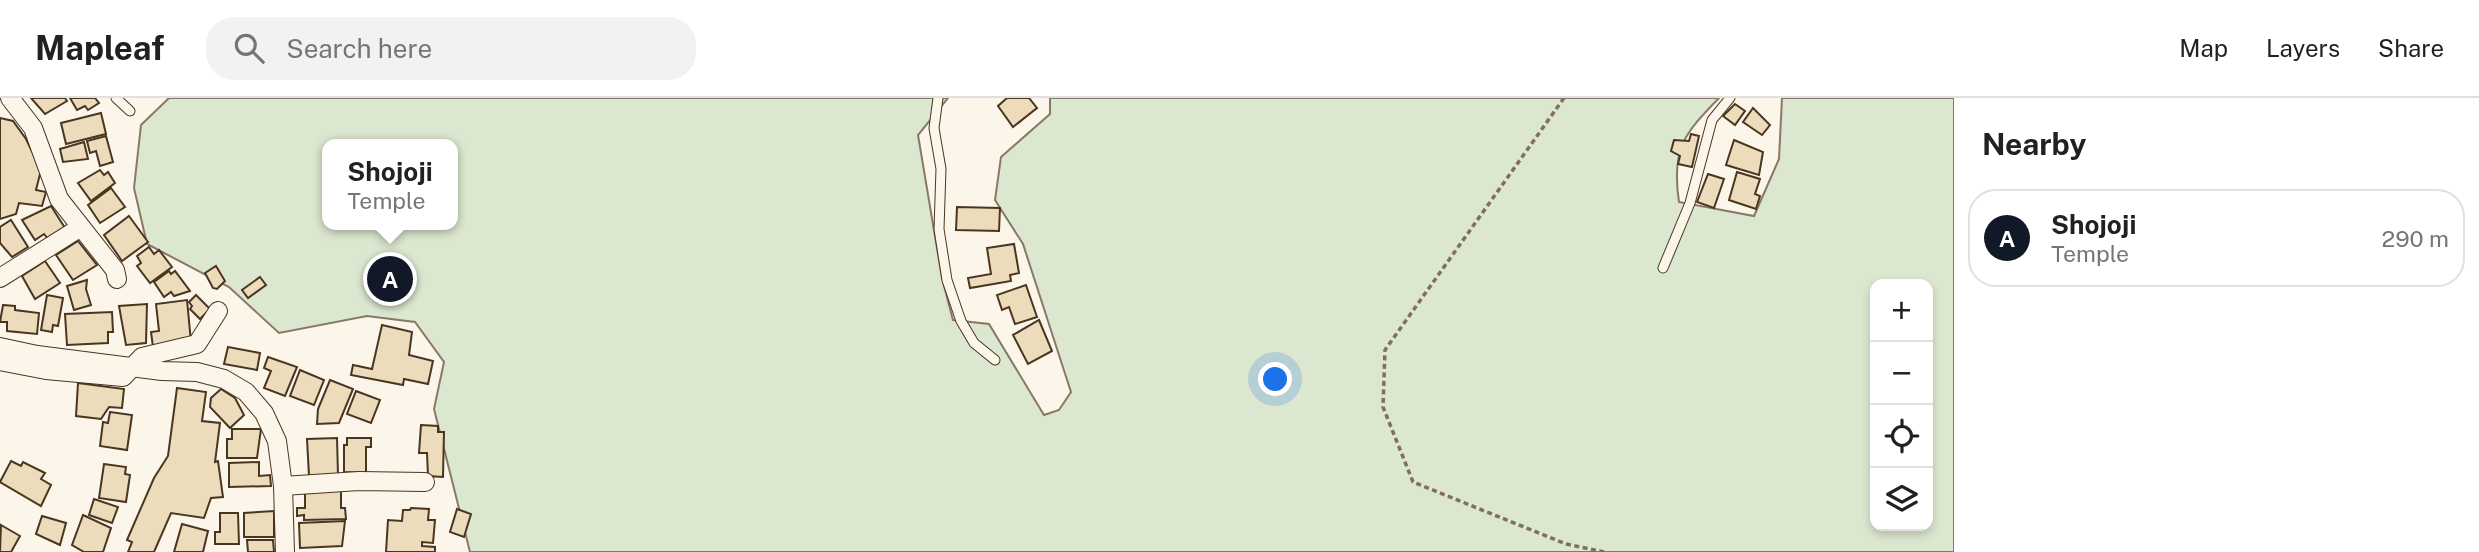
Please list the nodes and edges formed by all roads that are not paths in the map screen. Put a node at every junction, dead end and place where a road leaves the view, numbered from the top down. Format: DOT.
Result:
graph roads {
  1 [pos="10,98"];
  2 [pos="116,98"];
  3 [pos="938,98"];
  4 [pos="1730,98"];
  5 [pos="130,111"];
  6 [pos="80,227"];
  7 [pos="1663,268"];
  8 [pos="0,278"];
  9 [pos="117,279"];
  10 [pos="218,311"];
  11 [pos="0,346"];
  12 [pos="995,360"];
  13 [pos="0,361"];
  14 [pos="133,366"];
  15 [pos="425,482"];
  16 [pos="283,486"];
  17 [pos="285,552"];
  1 -- 6 [label="street"];
  2 -- 5 [label="lane"];
  3 -- 12 [label="lane"];
  4 -- 7 [label="lane"];
  6 -- 8 [label="street"];
  6 -- 9 [label="street"];
  10 -- 14 [label="street"];
  11 -- 14 [label="street"];
  13 -- 14 [label="street"];
  14 -- 16 [label="street"];
  15 -- 16 [label="street"];
  16 -- 17 [label="street"];
}
